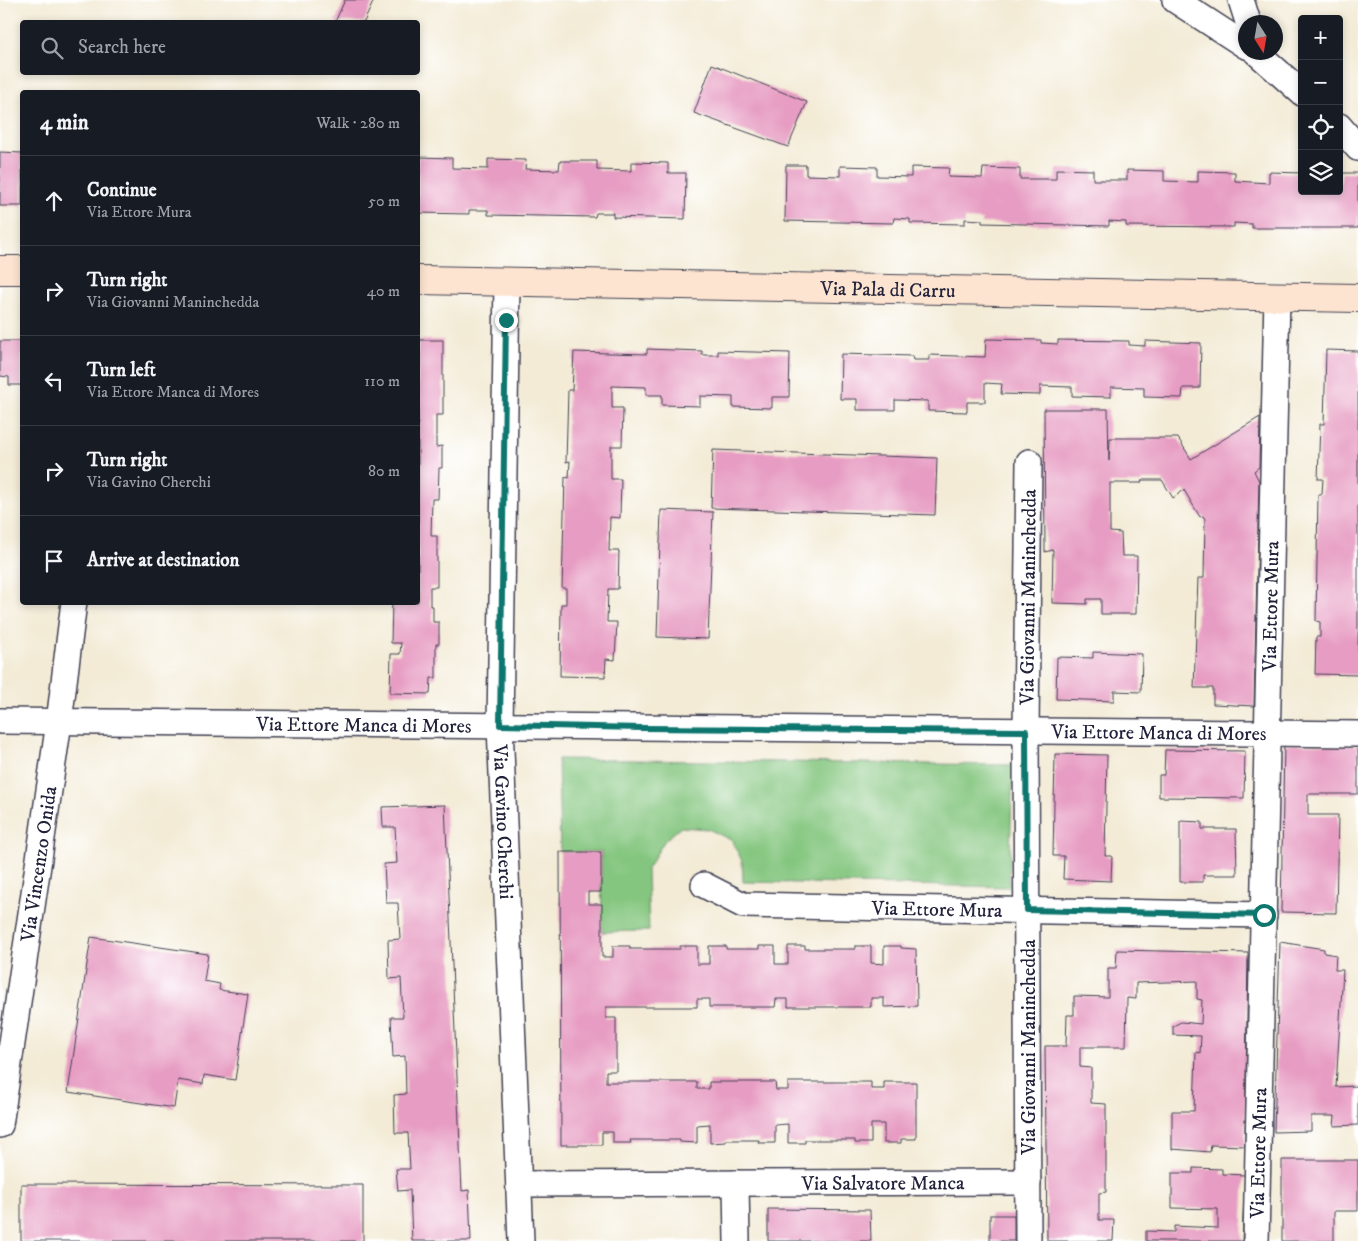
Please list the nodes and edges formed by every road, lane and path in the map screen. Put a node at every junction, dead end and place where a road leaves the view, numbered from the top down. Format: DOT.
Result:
graph roads {
  1 [pos="1175,0"];
  2 [pos="1241,0"];
  3 [pos="1246,15"];
  4 [pos="1238,41"];
  5 [pos="1264,60"];
  6 [pos="1298,90"];
  7 [pos="1343,131"];
  8 [pos="1358,148"];
  9 [pos="0,270"];
  10 [pos="20,270"];
  11 [pos="420,280"];
  12 [pos="507,282"];
  13 [pos="1277,296"];
  14 [pos="1358,298"];
  15 [pos="1029,462"];
  16 [pos="74,605"];
  17 [pos="0,721"];
  18 [pos="59,722"];
  19 [pos="500,725"];
  20 [pos="1026,731"];
  21 [pos="1268,733"];
  22 [pos="1358,734"];
  23 [pos="704,885"];
  24 [pos="1027,910"];
  25 [pos="1264,915"];
  26 [pos="0,1125"];
  27 [pos="1028,1182"];
  28 [pos="736,1183"];
  29 [pos="520,1184"];
  30 [pos="521,1241"];
  31 [pos="737,1241"];
  32 [pos="1028,1241"];
  33 [pos="1256,1241"];
  1 -- 4 [label="street"];
  2 -- 3 [label="street"];
  5 -- 6 [label="street"];
  7 -- 8 [label="street"];
  9 -- 10 [label="street"];
  11 -- 12 [label="street, Via Pala di Carru"];
  12 -- 13 [label="street, Via Pala di Carru"];
  12 -- 19 [label="street, Via Gavino Cherchi"];
  13 -- 14 [label="street, Via Pala di Carru"];
  13 -- 21 [label="street, Via Ettore Mura"];
  15 -- 20 [label="street, Via Giovanni Maninchedda"];
  16 -- 18 [label="street, Via Vincenzo Onida"];
  17 -- 18 [label="street, Via Ettore Manca di Mores"];
  18 -- 19 [label="street, Via Ettore Manca di Mores"];
  18 -- 26 [label="street, Via Vincenzo Onida"];
  19 -- 20 [label="street, Via Ettore Manca di Mores"];
  19 -- 29 [label="street, Via Gavino Cherchi"];
  20 -- 21 [label="street, Via Ettore Manca di Mores"];
  20 -- 24 [label="street, Via Giovanni Maninchedda"];
  21 -- 22 [label="street, Via Ettore Manca di Mores"];
  21 -- 25 [label="street, Via Ettore Mura"];
  23 -- 24 [label="street, Via Ettore Mura"];
  24 -- 25 [label="street, Via Ettore Mura"];
  24 -- 27 [label="street, Via Giovanni Maninchedda"];
  25 -- 33 [label="street, Via Ettore Mura"];
  27 -- 28 [label="street, Via Salvatore Manca"];
  27 -- 32 [label="street, Via Giovanni Maninchedda"];
  28 -- 29 [label="street, Via Salvatore Manca"];
  28 -- 31 [label="street"];
  29 -- 30 [label="street, Via Gavino Cherchi"];
}
